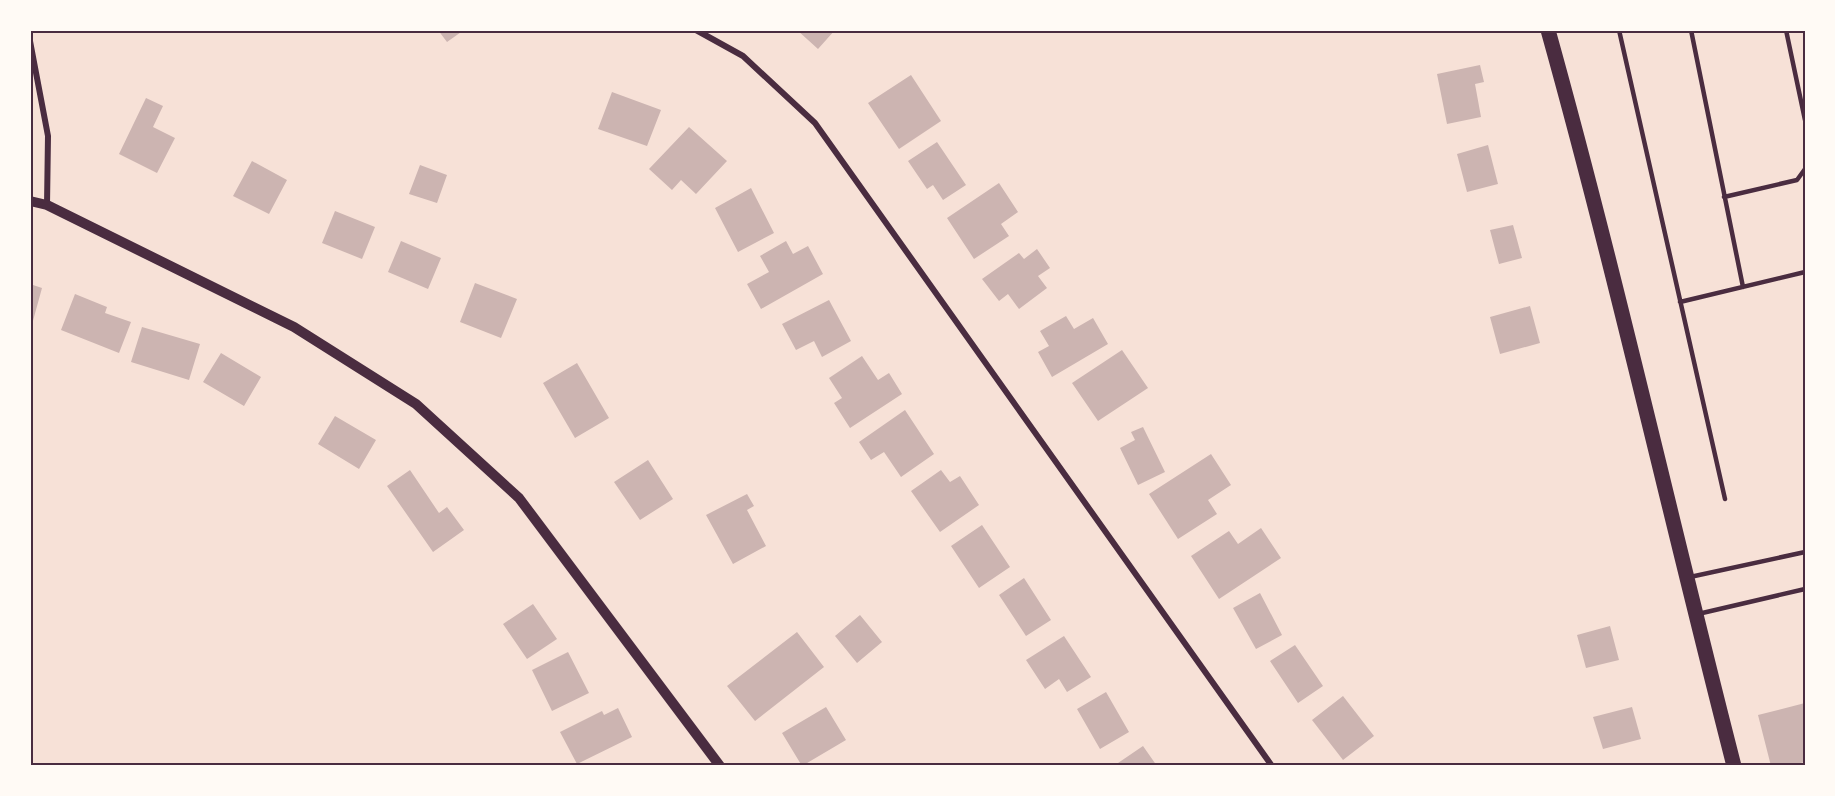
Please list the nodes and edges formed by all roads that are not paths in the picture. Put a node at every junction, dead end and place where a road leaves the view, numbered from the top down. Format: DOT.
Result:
graph roads {
  1 [pos="696,30"];
  2 [pos="1548,30"];
  3 [pos="1619,30"];
  4 [pos="1691,30"];
  5 [pos="1786,30"];
  6 [pos="30,41"];
  7 [pos="1805,120"];
  8 [pos="1805,170"];
  9 [pos="1724,197"];
  10 [pos="30,201"];
  11 [pos="47,205"];
  12 [pos="1805,272"];
  13 [pos="1743,287"];
  14 [pos="1680,302"];
  15 [pos="1725,499"];
  16 [pos="1805,552"];
  17 [pos="1686,578"];
  18 [pos="1805,588"];
  19 [pos="1695,615"];
  20 [pos="720,766"];
  21 [pos="1272,766"];
  22 [pos="1734,766"];
  1 -- 21 [label="street"];
  2 -- 17 [label="main road"];
  3 -- 14 [label="lane"];
  4 -- 9 [label="lane"];
  5 -- 7 [label="lane"];
  6 -- 11 [label="street"];
  8 -- 9 [label="lane"];
  9 -- 13 [label="lane"];
  10 -- 11 [label="street"];
  11 -- 20 [label="street"];
  12 -- 13 [label="lane"];
  13 -- 14 [label="lane"];
  14 -- 15 [label="lane"];
  16 -- 17 [label="lane"];
  17 -- 19 [label="main road"];
  18 -- 19 [label="lane"];
  19 -- 22 [label="main road"];
}
